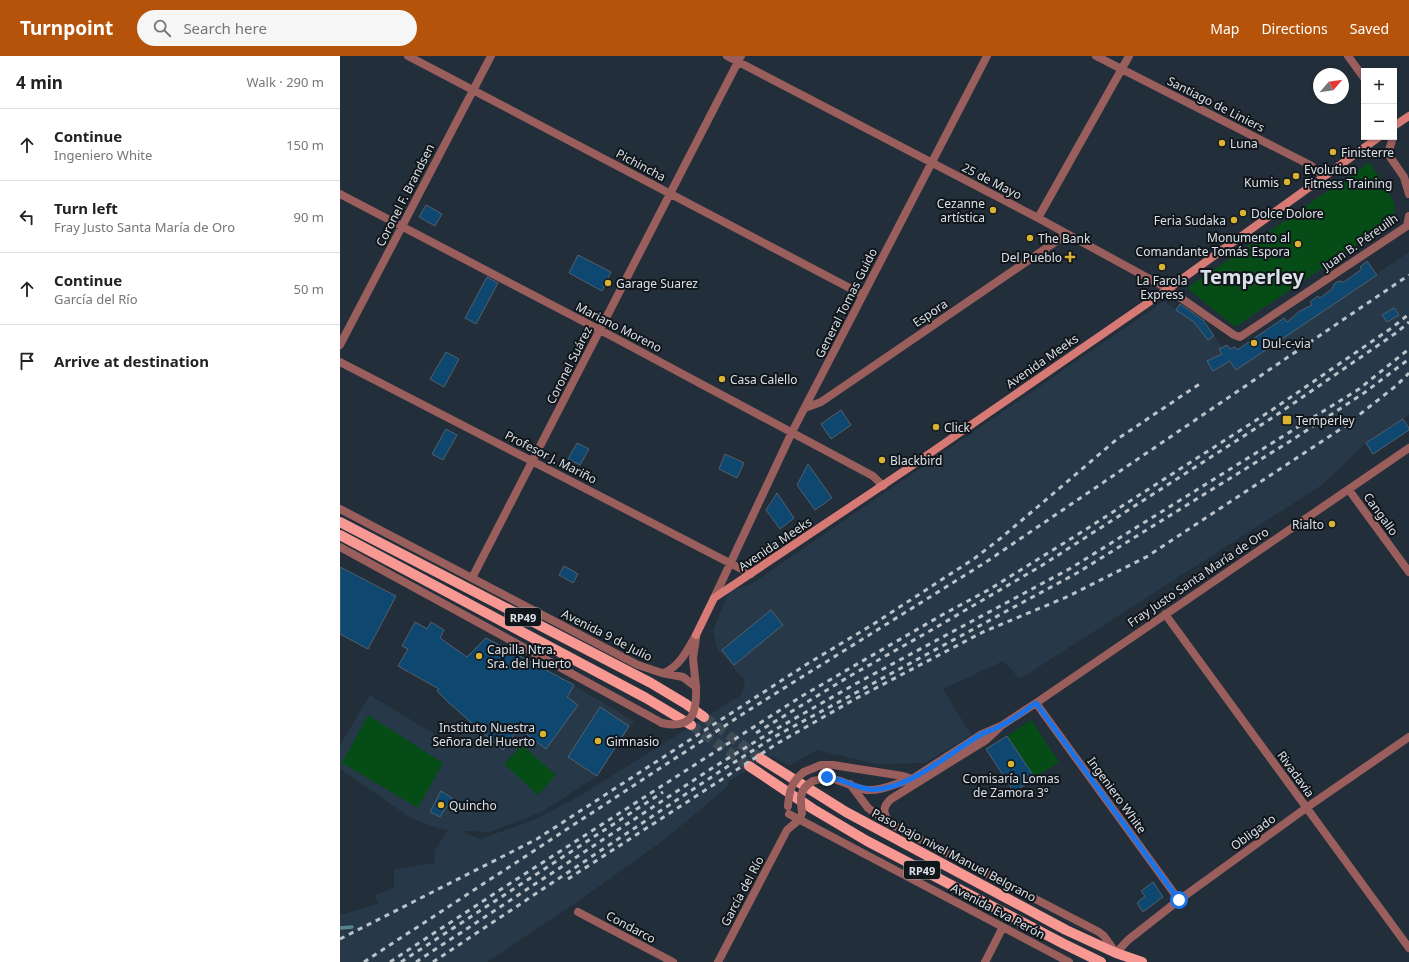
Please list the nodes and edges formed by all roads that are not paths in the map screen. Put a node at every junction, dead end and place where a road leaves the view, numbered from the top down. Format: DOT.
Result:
graph roads {
  1 [pos="408,56"];
  2 [pos="490,56"];
  3 [pos="727,56"];
  4 [pos="987,56"];
  5 [pos="1096,56"];
  6 [pos="1129,56"];
  7 [pos="1348,56"];
  8 [pos="740,59"];
  9 [pos="1122,69"];
  10 [pos="1361,74"];
  11 [pos="473,90"];
  12 [pos="1409,116"];
  13 [pos="1397,123"];
  14 [pos="1375,140"];
  15 [pos="1392,140"];
  16 [pos="932,164"];
  17 [pos="1324,176"];
  18 [pos="340,194"];
  19 [pos="670,194"];
  20 [pos="1409,194"];
  21 [pos="1409,216"];
  22 [pos="1038,218"];
  23 [pos="402,227"];
  24 [pos="1067,234"];
  25 [pos="1168,289"];
  26 [pos="863,295"];
  27 [pos="600,331"];
  28 [pos="1240,337"];
  29 [pos="340,345"];
  30 [pos="340,362"];
  31 [pos="805,408"];
  32 [pos="792,432"];
  33 [pos="1409,448"];
  34 [pos="533,461"];
  35 [pos="884,486"];
  36 [pos="1349,490"];
  37 [pos="340,509"];
  38 [pos="340,522"];
  39 [pos="340,535"];
  40 [pos="340,547"];
  41 [pos="730,563"];
  42 [pos="1409,572"];
  43 [pos="751,574"];
  44 [pos="472,578"];
  45 [pos="714,598"];
  46 [pos="1165,614"];
  47 [pos="696,635"];
  48 [pos="662,674"];
  49 [pos="696,687"];
  50 [pos="1036,703"];
  51 [pos="704,717"];
  52 [pos="691,725"];
  53 [pos="1409,737"];
  54 [pos="760,758"];
  55 [pos="749,766"];
  56 [pos="915,780"];
  57 [pos="850,784"];
  58 [pos="1306,808"];
  59 [pos="788,810"];
  60 [pos="801,816"];
  61 [pos="889,823"];
  62 [pos="787,830"];
  63 [pos="1179,900"];
  64 [pos="578,912"];
  65 [pos="1003,928"];
  66 [pos="1409,948"];
  67 [pos="1116,953"];
  68 [pos="672,962"];
  69 [pos="718,962"];
  70 [pos="985,962"];
  71 [pos="1069,962"];
  72 [pos="1101,962"];
  73 [pos="1142,962"];
  1 -- 11 [label="street, Pichincha"];
  2 -- 11 [label="street, Coronel F. Brandsen"];
  3 -- 8 [label="street, 25 de Mayo"];
  4 -- 16 [label="street, General Tomas Guido"];
  5 -- 9 [label="street, Santiago de Liniers"];
  6 -- 9 [label="street"];
  7 -- 10 [label="street"];
  8 -- 16 [label="street, 25 de Mayo"];
  8 -- 19 [label="street, Coronel Suárez"];
  9 -- 17 [label="street, Santiago de Liniers"];
  9 -- 22 [label="street"];
  11 -- 19 [label="street, Pichincha"];
  11 -- 23 [label="street, Coronel F. Brandsen"];
  12 -- 13 [label="street"];
  14 -- 17 [label="street, Avenida Meeks"];
  15 -- 20 [label="street"];
  16 -- 22 [label="street, 25 de Mayo"];
  16 -- 26 [label="street, General Tomas Guido"];
  17 -- 25 [label="street, Avenida Meeks"];
  18 -- 23 [label="street, Mariano Moreno"];
  19 -- 26 [label="street, Pichincha"];
  19 -- 27 [label="street, Coronel Suárez"];
  21 -- 28 [label="street, Juan B. Péreuilh"];
  22 -- 24 [label="street, 25 de Mayo"];
  23 -- 27 [label="street, Mariano Moreno"];
  23 -- 29 [label="street, Coronel F. Brandsen"];
  24 -- 25 [label="street, 25 de Mayo"];
  24 -- 31 [label="street, Espora"];
  25 -- 28 [label="street, 25 de Mayo"];
  25 -- 35 [label="street, Avenida Meeks"];
  26 -- 31 [label="street, General Tomas Guido"];
  27 -- 32 [label="street, Mariano Moreno"];
  27 -- 34 [label="street, Coronel Suárez"];
  30 -- 34 [label="street, Profesor J. Mariño"];
  31 -- 32 [label="street, General Tomas Guido"];
  32 -- 35 [label="street, Mariano Moreno"];
  32 -- 41 [label="street, General Tomas Guido"];
  33 -- 36 [label="street, Fray Justo Santa María de Oro"];
  34 -- 41 [label="street, Profesor J. Mariño"];
  34 -- 44 [label="street, Coronel Suárez"];
  35 -- 43 [label="street, Avenida Meeks"];
  36 -- 42 [label="street, Cangallo"];
  36 -- 46 [label="street, Fray Justo Santa María de Oro"];
  37 -- 44 [label="street, Avenida 9 de Julio"];
  38 -- 51 [label="main road, RP49"];
  39 -- 52 [label="main road, RP49"];
  40 -- 49 [label="street, bridge"];
  41 -- 43 [label="street, Profesor J. Mariño"];
  41 -- 45 [label="street, General Tomas Guido"];
  43 -- 45 [label="street, Avenida Meeks"];
  44 -- 48 [label="street, Avenida 9 de Julio"];
  45 -- 47 [label="street"];
  46 -- 50 [label="street, Fray Justo Santa María de Oro"];
  46 -- 58 [label="street, Rivadavia"];
  47 -- 48 [label="street"];
  47 -- 49 [label="street"];
  48 -- 49 [label="street, Avenida 9 de Julio"];
  50 -- 56 [label="street, Fray Justo Santa María de Oro"];
  50 -- 63 [label="street, Ingeniero White"];
  53 -- 58 [label="street, Obligado"];
  54 -- 67 [label="main road, Paso bajo nivel Manuel Belgrano / RP49"];
  55 -- 72 [label="main road, RP49"];
  56 -- 57 [label="street"];
  56 -- 59 [label="street, García del Río, bridge"];
  56 -- 61 [label="street, Fray Justo Santa María de Oro"];
  57 -- 60 [label="street, bridge"];
  57 -- 61 [label="street"];
  58 -- 63 [label="street, Obligado"];
  58 -- 66 [label="street, Rivadavia"];
  59 -- 60 [label="street, Avenida Eva Perón"];
  59 -- 62 [label="street, García del Río"];
  60 -- 62 [label="street, García del Río"];
  60 -- 65 [label="street, Avenida Eva Perón"];
  61 -- 67 [label="street"];
  62 -- 69 [label="street, García del Río"];
  63 -- 67 [label="street, Obligado"];
  64 -- 68 [label="street, Condarco"];
  65 -- 70 [label="street"];
  65 -- 71 [label="street, Avenida Eva Perón"];
  67 -- 73 [label="main road, Paso bajo nivel Manuel Belgrano / RP49"];
}
